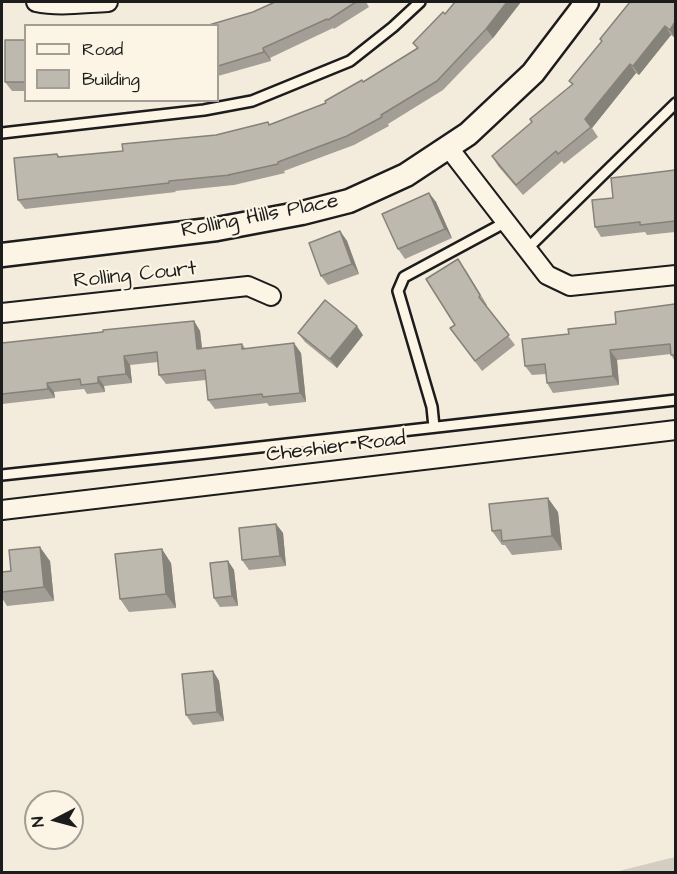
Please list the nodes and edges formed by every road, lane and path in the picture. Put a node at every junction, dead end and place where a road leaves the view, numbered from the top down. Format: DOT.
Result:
graph roads {
  1 [pos="36,2"];
  2 [pos="108,2"];
  3 [pos="420,2"];
  4 [pos="587,2"];
  5 [pos="675,103"];
  6 [pos="2,133"];
  7 [pos="448,147"];
  8 [pos="506,222"];
  9 [pos="527,249"];
  10 [pos="2,255"];
  11 [pos="675,274"];
  12 [pos="272,296"];
  13 [pos="2,311"];
  14 [pos="675,400"];
  15 [pos="434,427"];
  16 [pos="675,430"];
  17 [pos="2,475"];
  18 [pos="2,510"];
  1 -- 2 [label="street"];
  3 -- 6 [label="lane"];
  4 -- 7 [label="street, Rolling Hills Place"];
  5 -- 9 [label="lane"];
  7 -- 8 [label="street"];
  7 -- 10 [label="street, Rolling Hills Place"];
  8 -- 9 [label="street"];
  8 -- 15 [label="lane"];
  9 -- 11 [label="street"];
  12 -- 13 [label="street, Rolling Court"];
  14 -- 15 [label="lane"];
  15 -- 17 [label="lane"];
  16 -- 18 [label="street, Cheshier Road"];
}
